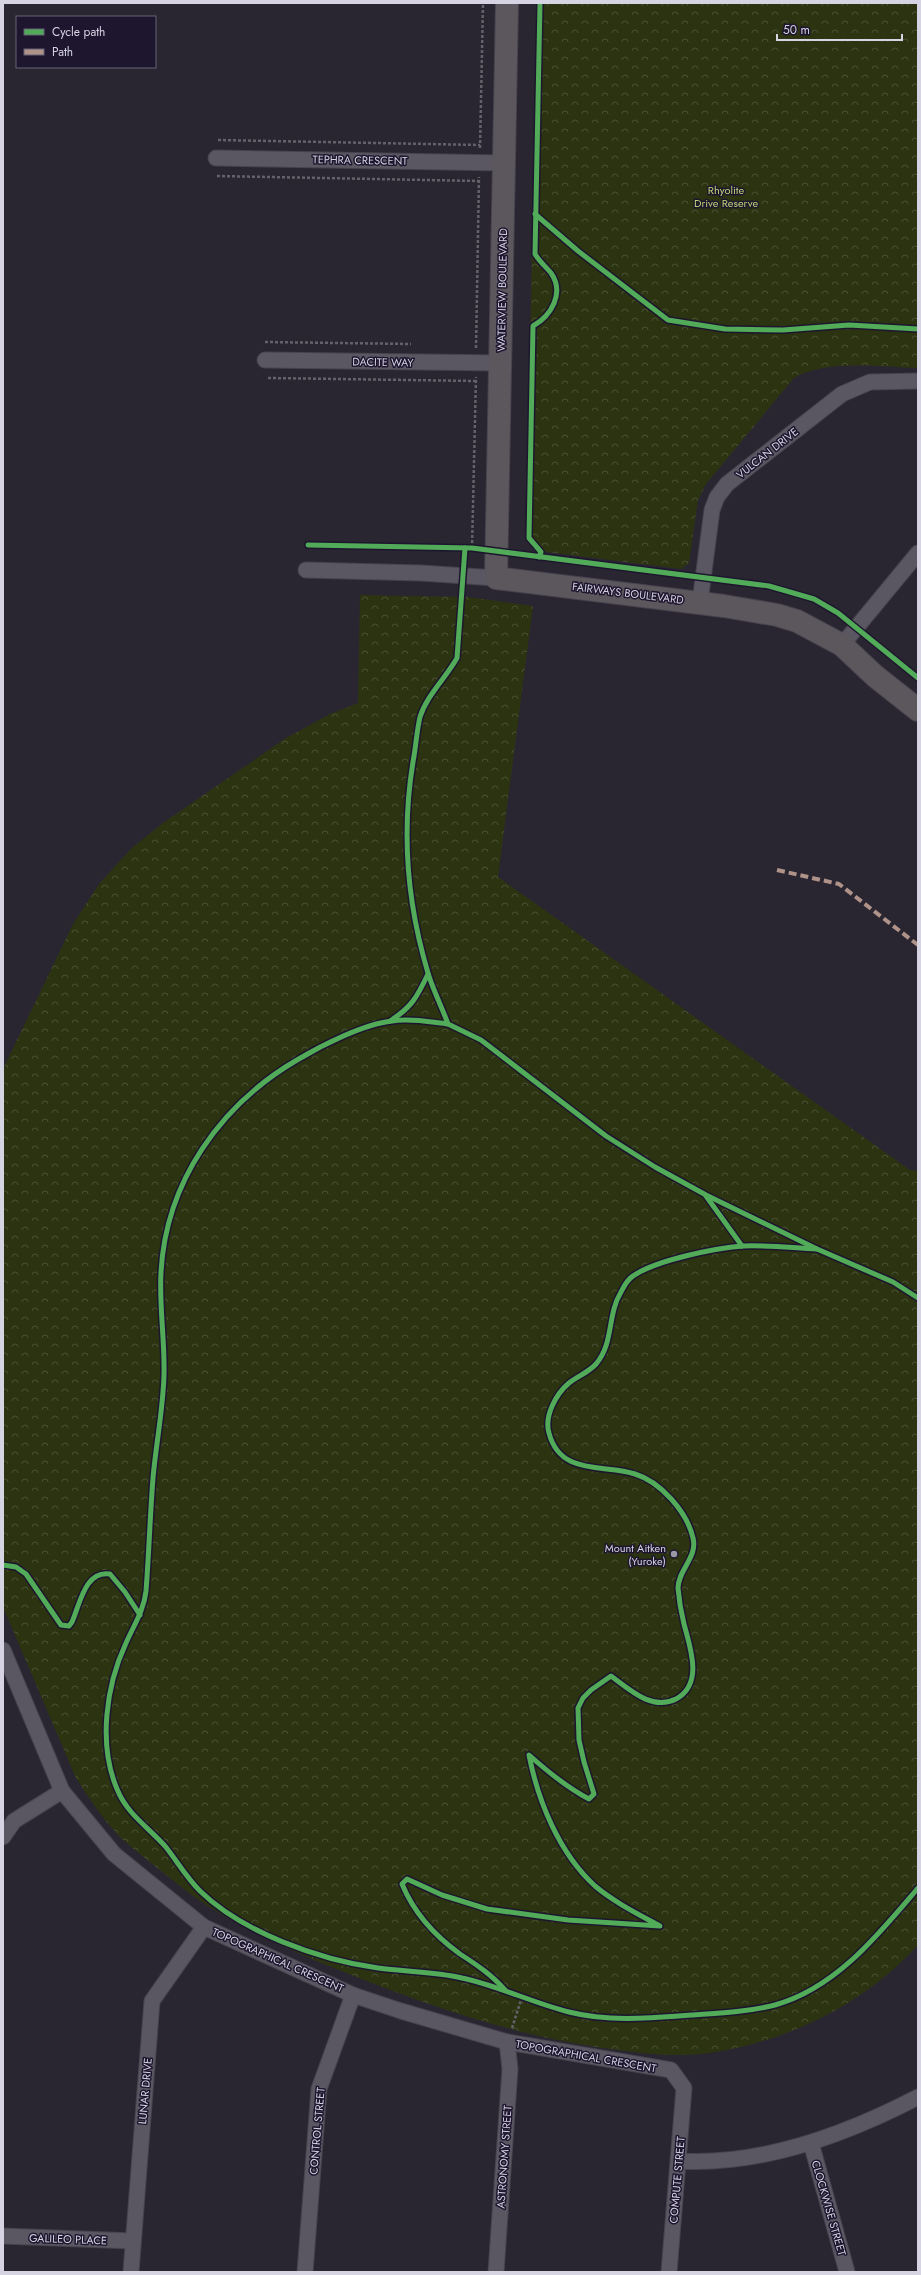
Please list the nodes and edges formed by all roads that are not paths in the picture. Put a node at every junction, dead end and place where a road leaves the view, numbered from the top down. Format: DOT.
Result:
graph roads {
  1 [pos="507,3"];
  2 [pos="216,158"];
  3 [pos="504,163"];
  4 [pos="265,360"];
  5 [pos="500,363"];
  6 [pos="918,381"];
  7 [pos="918,553"];
  8 [pos="306,570"];
  9 [pos="496,578"];
  10 [pos="700,602"];
  11 [pos="842,645"];
  12 [pos="918,710"];
  13 [pos="3,1650"];
  14 [pos="62,1791"];
  15 [pos="3,1837"];
  16 [pos="204,1927"];
  17 [pos="353,1995"];
  18 [pos="507,2042"];
  19 [pos="684,2088"];
  20 [pos="918,2097"];
  21 [pos="811,2143"];
  22 [pos="678,2161"];
  23 [pos="3,2236"];
  24 [pos="133,2241"];
  25 [pos="131,2272"];
  26 [pos="305,2272"];
  27 [pos="496,2272"];
  28 [pos="669,2272"];
  29 [pos="847,2272"];
  1 -- 3 [label="street, WATERVIEW BOULEVARD"];
  2 -- 3 [label="street, TEPHRA CRESCENT"];
  3 -- 5 [label="street, WATERVIEW BOULEVARD"];
  4 -- 5 [label="street, DACITE WAY"];
  5 -- 9 [label="street, WATERVIEW BOULEVARD"];
  6 -- 10 [label="street, VULCAN DRIVE"];
  7 -- 11 [label="street"];
  8 -- 9 [label="street, FAIRWAYS BOULEVARD"];
  9 -- 10 [label="street, FAIRWAYS BOULEVARD"];
  10 -- 11 [label="street, FAIRWAYS BOULEVARD"];
  11 -- 12 [label="street, FAIRWAYS BOULEVARD"];
  13 -- 14 [label="street, TOPOGRAPHICAL CRESCENT"];
  14 -- 15 [label="street"];
  14 -- 16 [label="street, TOPOGRAPHICAL CRESCENT"];
  16 -- 17 [label="street, TOPOGRAPHICAL CRESCENT"];
  16 -- 24 [label="street, LUNAR DRIVE"];
  17 -- 18 [label="street, TOPOGRAPHICAL CRESCENT"];
  17 -- 26 [label="street, CONTROL STREET"];
  18 -- 19 [label="street, TOPOGRAPHICAL CRESCENT"];
  18 -- 27 [label="street, ASTRONOMY STREET"];
  19 -- 22 [label="street, COMPUTE STREET"];
  20 -- 21 [label="street"];
  21 -- 22 [label="street"];
  21 -- 29 [label="street, CLOCKWISE STREET"];
  22 -- 28 [label="street, COMPUTE STREET"];
  23 -- 24 [label="street, GALILEO PLACE"];
  24 -- 25 [label="street, LUNAR DRIVE"];
}
